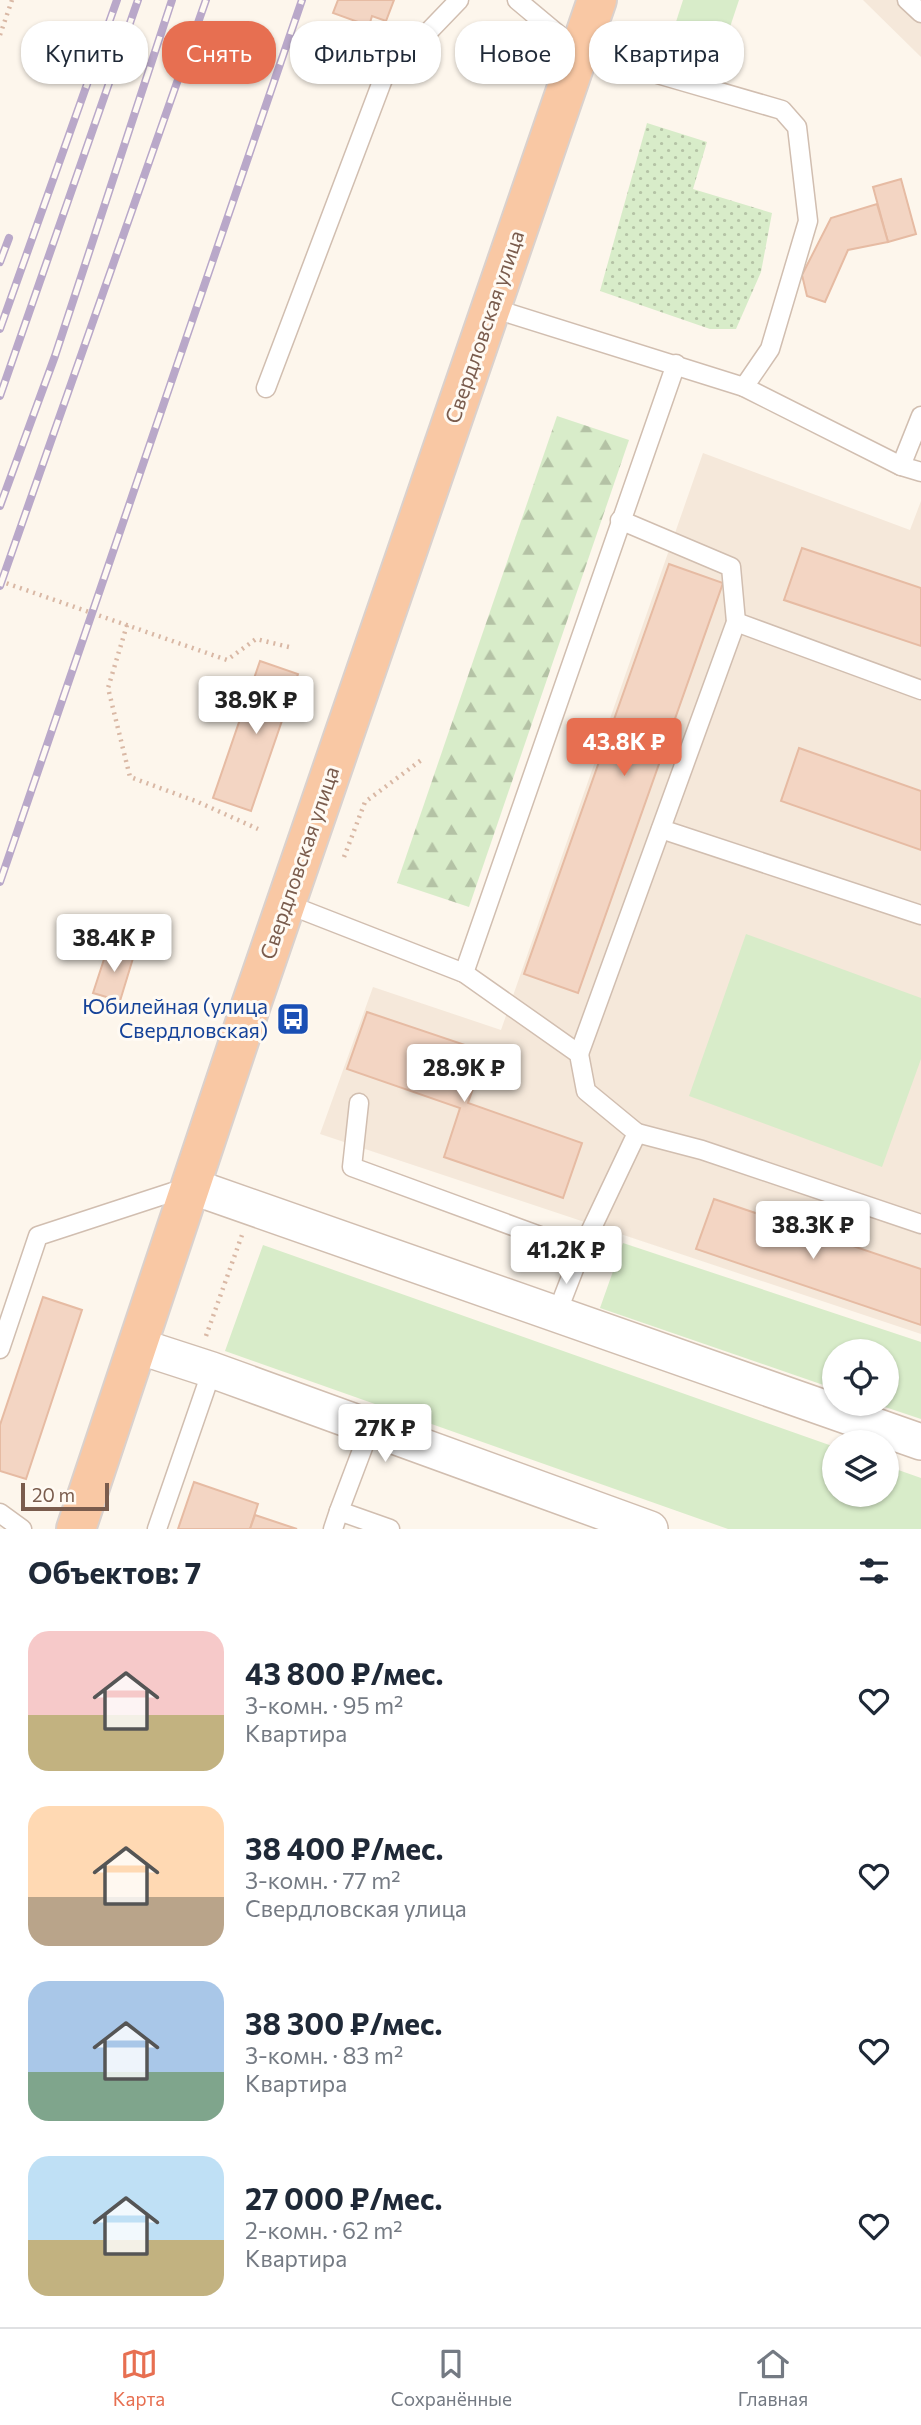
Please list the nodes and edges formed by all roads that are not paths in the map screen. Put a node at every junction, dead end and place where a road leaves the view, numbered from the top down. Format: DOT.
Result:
graph roads {
  1 [pos="458,0"];
  2 [pos="517,0"];
  3 [pos="597,0"];
  4 [pos="907,0"];
  5 [pos="921,13"];
  6 [pos="579,51"];
  7 [pos="492,308"];
  8 [pos="676,364"];
  9 [pos="744,387"];
  10 [pos="266,388"];
  11 [pos="921,416"];
  12 [pos="901,466"];
  13 [pos="921,472"];
  14 [pos="620,520"];
  15 [pos="736,622"];
  16 [pos="921,690"];
  17 [pos="661,829"];
  18 [pos="287,904"];
  19 [pos="921,915"];
  20 [pos="464,973"];
  21 [pos="579,1054"];
  22 [pos="359,1103"];
  23 [pos="637,1133"];
  24 [pos="191,1186"];
  25 [pos="921,1224"];
  26 [pos="581,1251"];
  27 [pos="557,1313"];
  28 [pos="138,1346"];
  29 [pos="0,1349"];
  30 [pos="208,1357"];
  31 [pos="370,1429"];
  32 [pos="921,1442"];
  33 [pos="339,1511"];
  34 [pos="0,1513"];
  35 [pos="22,1529"];
  36 [pos="76,1529"];
  37 [pos="157,1529"];
  38 [pos="333,1529"];
  39 [pos="390,1529"];
  40 [pos="650,1529"];
  1 -- 10 [label="lane"];
  2 -- 6 [label="lane"];
  3 -- 6 [label="highway, Свердловская улица"];
  4 -- 5 [label="lane"];
  6 -- 7 [label="highway, Свердловская улица"];
  6 -- 9 [label="lane"];
  7 -- 8 [label="lane"];
  7 -- 18 [label="highway, Свердловская улица"];
  8 -- 9 [label="lane"];
  8 -- 14 [label="lane"];
  9 -- 12 [label="lane"];
  11 -- 12 [label="lane"];
  12 -- 13 [label="lane"];
  14 -- 15 [label="lane"];
  14 -- 20 [label="lane"];
  15 -- 16 [label="lane"];
  15 -- 17 [label="lane"];
  17 -- 19 [label="lane"];
  17 -- 21 [label="lane"];
  18 -- 20 [label="lane"];
  18 -- 24 [label="highway, Свердловская улица"];
  20 -- 21 [label="lane"];
  21 -- 23 [label="lane"];
  22 -- 26 [label="lane"];
  23 -- 25 [label="lane"];
  23 -- 26 [label="lane"];
  24 -- 27 [label="street"];
  24 -- 28 [label="highway, Свердловская улица"];
  24 -- 29 [label="lane"];
  26 -- 27 [label="lane"];
  27 -- 32 [label="street"];
  28 -- 30 [label="street"];
  28 -- 36 [label="highway, Свердловская улица"];
  30 -- 31 [label="street"];
  30 -- 37 [label="lane"];
  31 -- 33 [label="lane"];
  31 -- 40 [label="street"];
  33 -- 38 [label="lane"];
  33 -- 39 [label="lane"];
  34 -- 35 [label="lane"];
}
